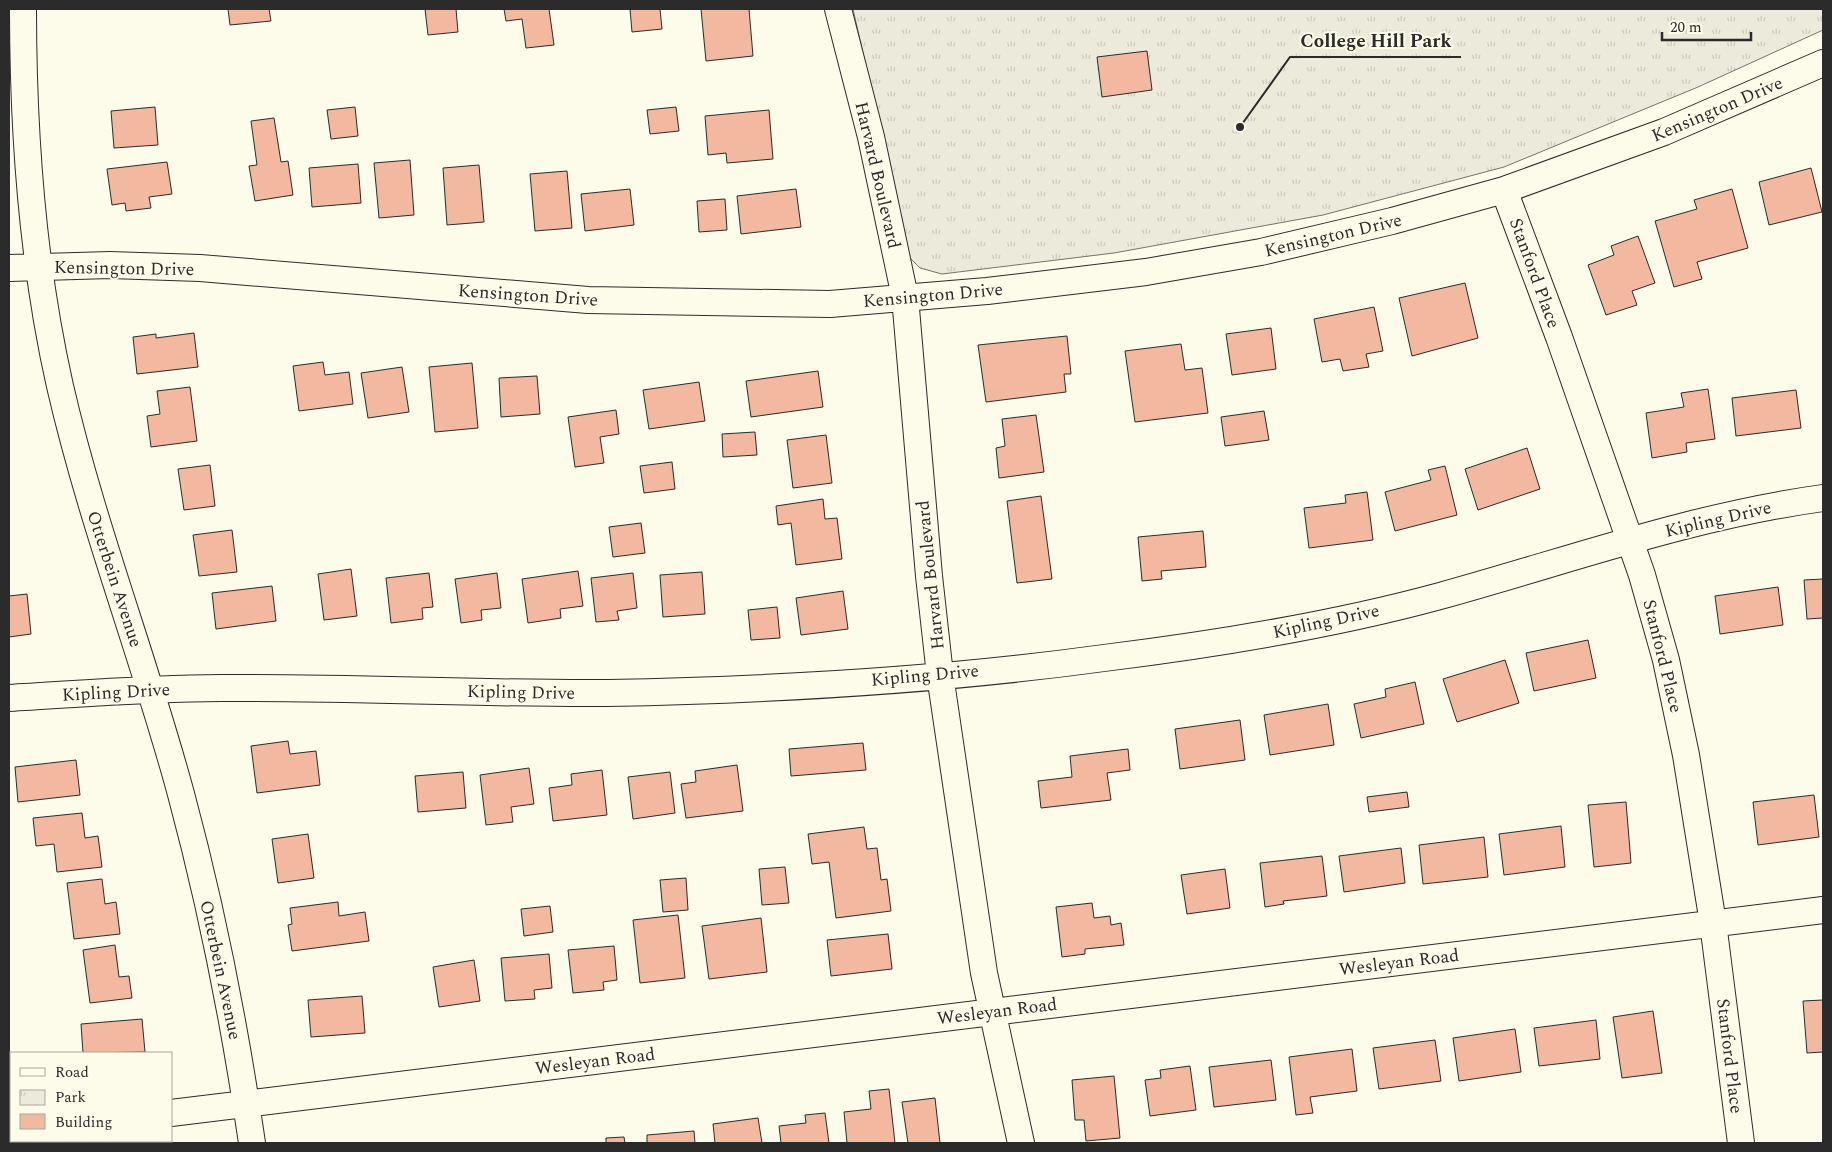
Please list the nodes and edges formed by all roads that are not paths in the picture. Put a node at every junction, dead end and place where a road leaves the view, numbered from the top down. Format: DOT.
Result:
graph roads {
  1 [pos="23,9"];
  2 [pos="838,9"];
  3 [pos="1823,63"];
  4 [pos="1504,190"];
  5 [pos="39,267"];
  6 [pos="9,268"];
  7 [pos="905,297"];
  8 [pos="1823,498"];
  9 [pos="1630,541"];
  10 [pos="940,675"];
  11 [pos="150,689"];
  12 [pos="9,698"];
  13 [pos="1823,910"];
  14 [pos="1713,924"];
  15 [pos="993,1012"];
  16 [pos="246,1104"];
  17 [pos="172,1113"];
  18 [pos="252,1143"];
  19 [pos="1021,1143"];
  20 [pos="1742,1143"];
  1 -- 5 [label="street, Otterbein Avenue"];
  2 -- 7 [label="street, Harvard Boulevard"];
  3 -- 4 [label="street, Kensington Drive"];
  4 -- 7 [label="street, Kensington Drive"];
  4 -- 9 [label="street, Stanford Place"];
  5 -- 6 [label="street, Kensington Drive"];
  5 -- 7 [label="street, Kensington Drive"];
  5 -- 11 [label="street, Otterbein Avenue"];
  7 -- 10 [label="street, Harvard Boulevard"];
  8 -- 9 [label="street, Kipling Drive"];
  9 -- 10 [label="street, Kipling Drive"];
  9 -- 14 [label="street, Stanford Place"];
  10 -- 11 [label="street, Kipling Drive"];
  10 -- 15 [label="street, Harvard Boulevard"];
  11 -- 12 [label="street, Kipling Drive"];
  11 -- 16 [label="street, Otterbein Avenue"];
  13 -- 14 [label="street, Wesleyan Road"];
  14 -- 15 [label="street, Wesleyan Road"];
  14 -- 20 [label="street, Stanford Place"];
  15 -- 16 [label="street, Wesleyan Road"];
  15 -- 19 [label="street, Harvard Boulevard"];
  16 -- 17 [label="street, Wesleyan Road"];
  16 -- 18 [label="street, Otterbein Avenue"];
}
